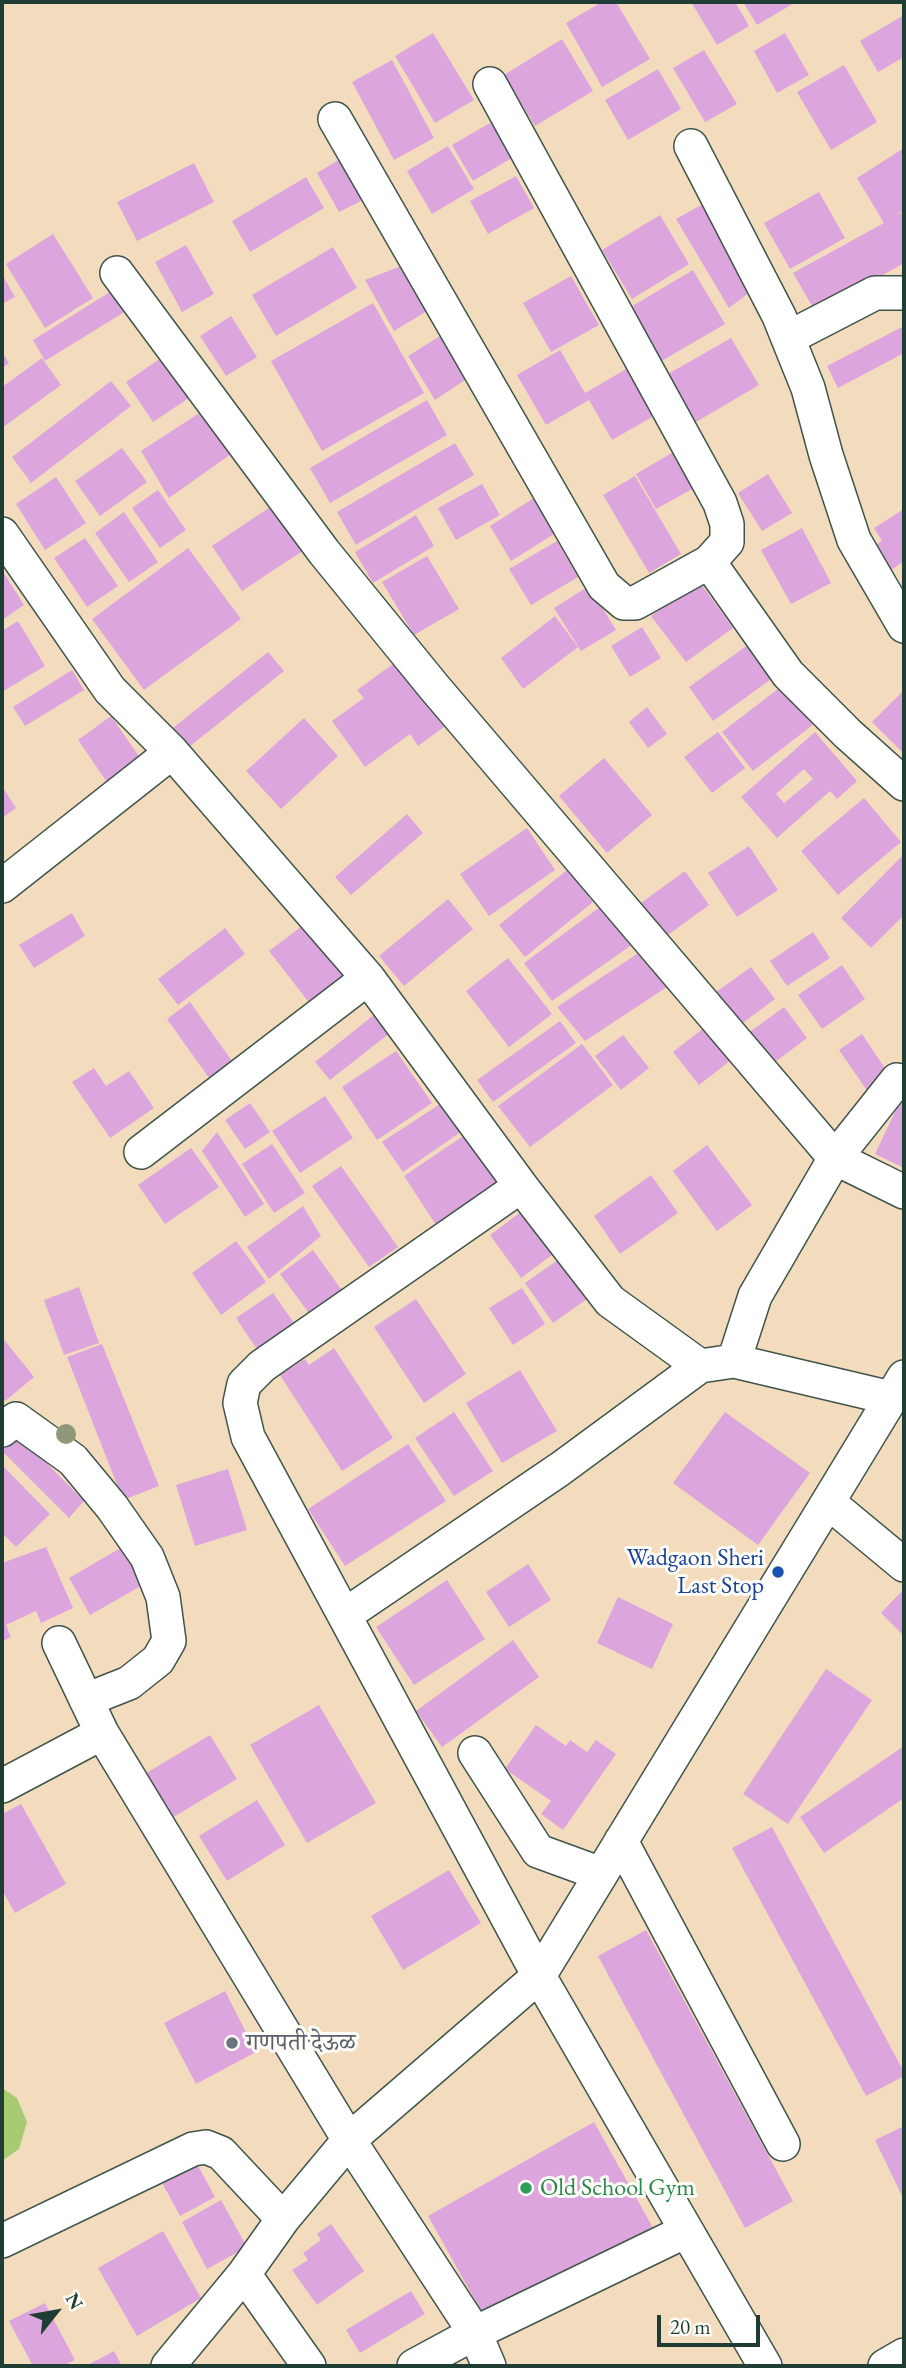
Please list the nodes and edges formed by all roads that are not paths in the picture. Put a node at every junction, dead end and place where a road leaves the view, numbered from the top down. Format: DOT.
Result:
graph roads {
  1 [pos="490,83"];
  2 [pos="335,118"];
  3 [pos="691,146"];
  4 [pos="117,272"];
  5 [pos="904,293"];
  6 [pos="788,338"];
  7 [pos="2,534"];
  8 [pos="709,562"];
  9 [pos="904,626"];
  10 [pos="172,752"];
  11 [pos="904,784"];
  12 [pos="2,886"];
  13 [pos="368,978"];
  14 [pos="897,1080"];
  15 [pos="141,1152"];
  16 [pos="835,1158"];
  17 [pos="521,1186"];
  18 [pos="904,1192"];
  19 [pos="734,1361"];
  20 [pos="700,1366"];
  21 [pos="898,1387"];
  22 [pos="2,1430"];
  23 [pos="828,1502"];
  24 [pos="904,1565"];
  25 [pos="345,1615"];
  26 [pos="59,1643"];
  27 [pos="86,1700"];
  28 [pos="102,1733"];
  29 [pos="475,1753"];
  30 [pos="2,1786"];
  31 [pos="621,1841"];
  32 [pos="601,1874"];
  33 [pos="539,1976"];
  34 [pos="349,2140"];
  35 [pos="783,2144"];
  36 [pos="283,2219"];
  37 [pos="686,2231"];
  38 [pos="2,2241"];
  39 [pos="244,2274"];
  40 [pos="475,2333"];
  41 [pos="904,2355"];
  42 [pos="168,2366"];
  43 [pos="309,2366"];
  44 [pos="414,2366"];
  45 [pos="489,2366"];
  46 [pos="765,2366"];
  47 [pos="885,2366"];
  1 -- 8 [label="street"];
  2 -- 8 [label="street"];
  3 -- 6 [label="street"];
  4 -- 16 [label="street"];
  5 -- 6 [label="street"];
  6 -- 9 [label="street"];
  7 -- 10 [label="street"];
  8 -- 11 [label="street"];
  10 -- 12 [label="street"];
  10 -- 13 [label="street"];
  13 -- 15 [label="street"];
  13 -- 17 [label="street"];
  14 -- 16 [label="street"];
  16 -- 18 [label="street"];
  16 -- 19 [label="street"];
  17 -- 20 [label="street"];
  17 -- 25 [label="street"];
  19 -- 20 [label="street"];
  19 -- 21 [label="street"];
  20 -- 25 [label="street"];
  21 -- 23 [label="street"];
  22 -- 27 [label="street"];
  23 -- 24 [label="street"];
  23 -- 31 [label="street"];
  25 -- 33 [label="street"];
  26 -- 27 [label="street"];
  27 -- 28 [label="street"];
  28 -- 30 [label="street"];
  28 -- 34 [label="street"];
  29 -- 32 [label="street"];
  31 -- 32 [label="street"];
  31 -- 35 [label="street"];
  32 -- 33 [label="street"];
  33 -- 34 [label="street"];
  33 -- 37 [label="street"];
  34 -- 36 [label="street"];
  34 -- 40 [label="street"];
  36 -- 38 [label="street"];
  36 -- 39 [label="street"];
  37 -- 40 [label="street"];
  37 -- 46 [label="street"];
  39 -- 42 [label="street"];
  39 -- 43 [label="street"];
  40 -- 44 [label="street"];
  40 -- 45 [label="street"];
  41 -- 47 [label="street"];
}
